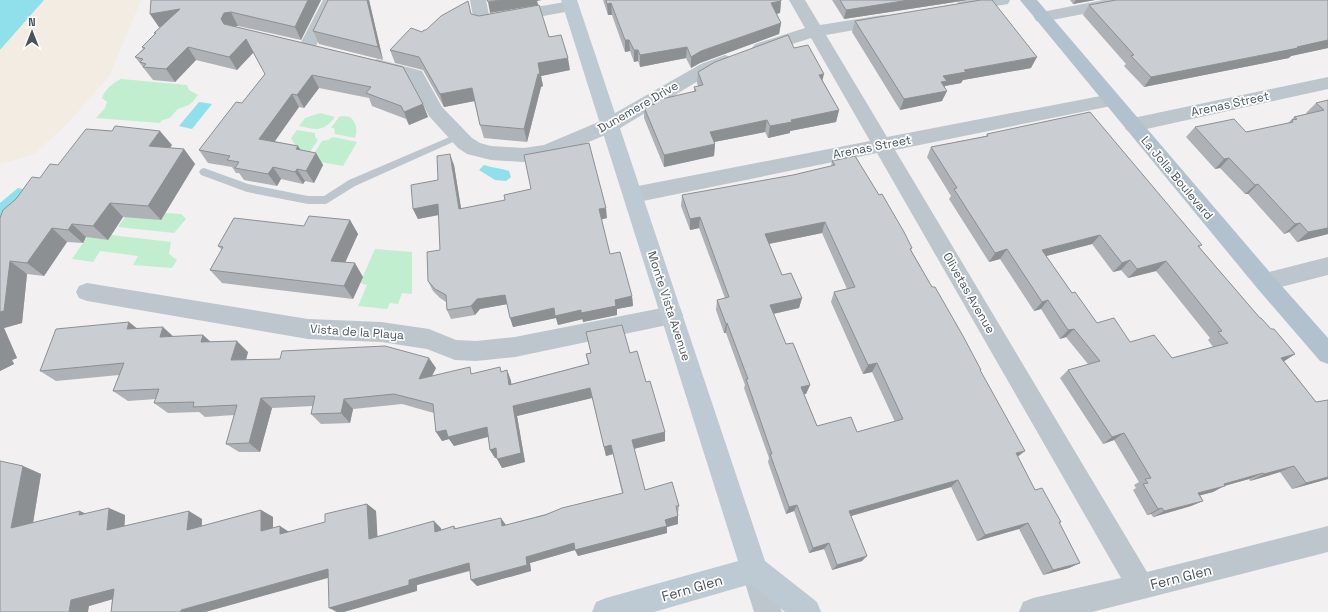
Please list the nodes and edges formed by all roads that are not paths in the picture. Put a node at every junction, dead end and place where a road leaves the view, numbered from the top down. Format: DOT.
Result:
graph roads {
  1 [pos="331,0"];
  2 [pos="478,0"];
  3 [pos="797,0"];
  4 [pos="1002,0"];
  5 [pos="1028,0"];
  6 [pos="1129,0"];
  7 [pos="570,3"];
  8 [pos="949,9"];
  9 [pos="1042,17"];
  10 [pos="896,18"];
  11 [pos="815,31"];
  12 [pos="307,48"];
  13 [pos="358,61"];
  14 [pos="1328,83"];
  15 [pos="1111,100"];
  16 [pos="610,125"];
  17 [pos="1133,125"];
  18 [pos="459,136"];
  19 [pos="883,145"];
  20 [pos="204,172"];
  21 [pos="633,195"];
  22 [pos="1328,266"];
  23 [pos="1265,282"];
  24 [pos="87,292"];
  25 [pos="672,315"];
  26 [pos="1328,354"];
  27 [pos="1328,539"];
  28 [pos="754,570"];
  29 [pos="1141,587"];
  30 [pos="606,612"];
  31 [pos="768,612"];
  32 [pos="807,612"];
  33 [pos="1033,612"];
  1 -- 12 [label="street"];
  2 -- 7 [label="street"];
  3 -- 11 [label="street, Olivetas Avenue"];
  4 -- 8 [label="street"];
  5 -- 9 [label="main road, La Jolla Boulevard"];
  6 -- 9 [label="street"];
  7 -- 16 [label="street, Monte Vista Avenue"];
  9 -- 15 [label="main road, La Jolla Boulevard"];
  10 -- 11 [label="street, Dunemere Drive"];
  11 -- 16 [label="street, Dunemere Drive"];
  11 -- 19 [label="street, Olivetas Avenue"];
  13 -- 18 [label="street, Dunemere Drive"];
  14 -- 17 [label="street, Arenas Street"];
  15 -- 17 [label="main road, La Jolla Boulevard"];
  15 -- 19 [label="street, Arenas Street"];
  16 -- 18 [label="street, Dunemere Drive"];
  16 -- 21 [label="street, Monte Vista Avenue"];
  17 -- 23 [label="main road, La Jolla Boulevard"];
  18 -- 20 [label="lane"];
  19 -- 21 [label="street, Arenas Street"];
  19 -- 29 [label="street, Olivetas Avenue"];
  21 -- 25 [label="street, Monte Vista Avenue"];
  22 -- 23 [label="street"];
  23 -- 26 [label="main road, La Jolla Boulevard"];
  24 -- 25 [label="street, Vista de la Playa"];
  25 -- 28 [label="street, Monte Vista Avenue"];
  27 -- 29 [label="street, Fern Glen"];
  28 -- 30 [label="street, Fern Glen"];
  28 -- 31 [label="street, Monte Vista Avenue"];
  28 -- 32 [label="street"];
  29 -- 33 [label="street, Fern Glen"];
}
